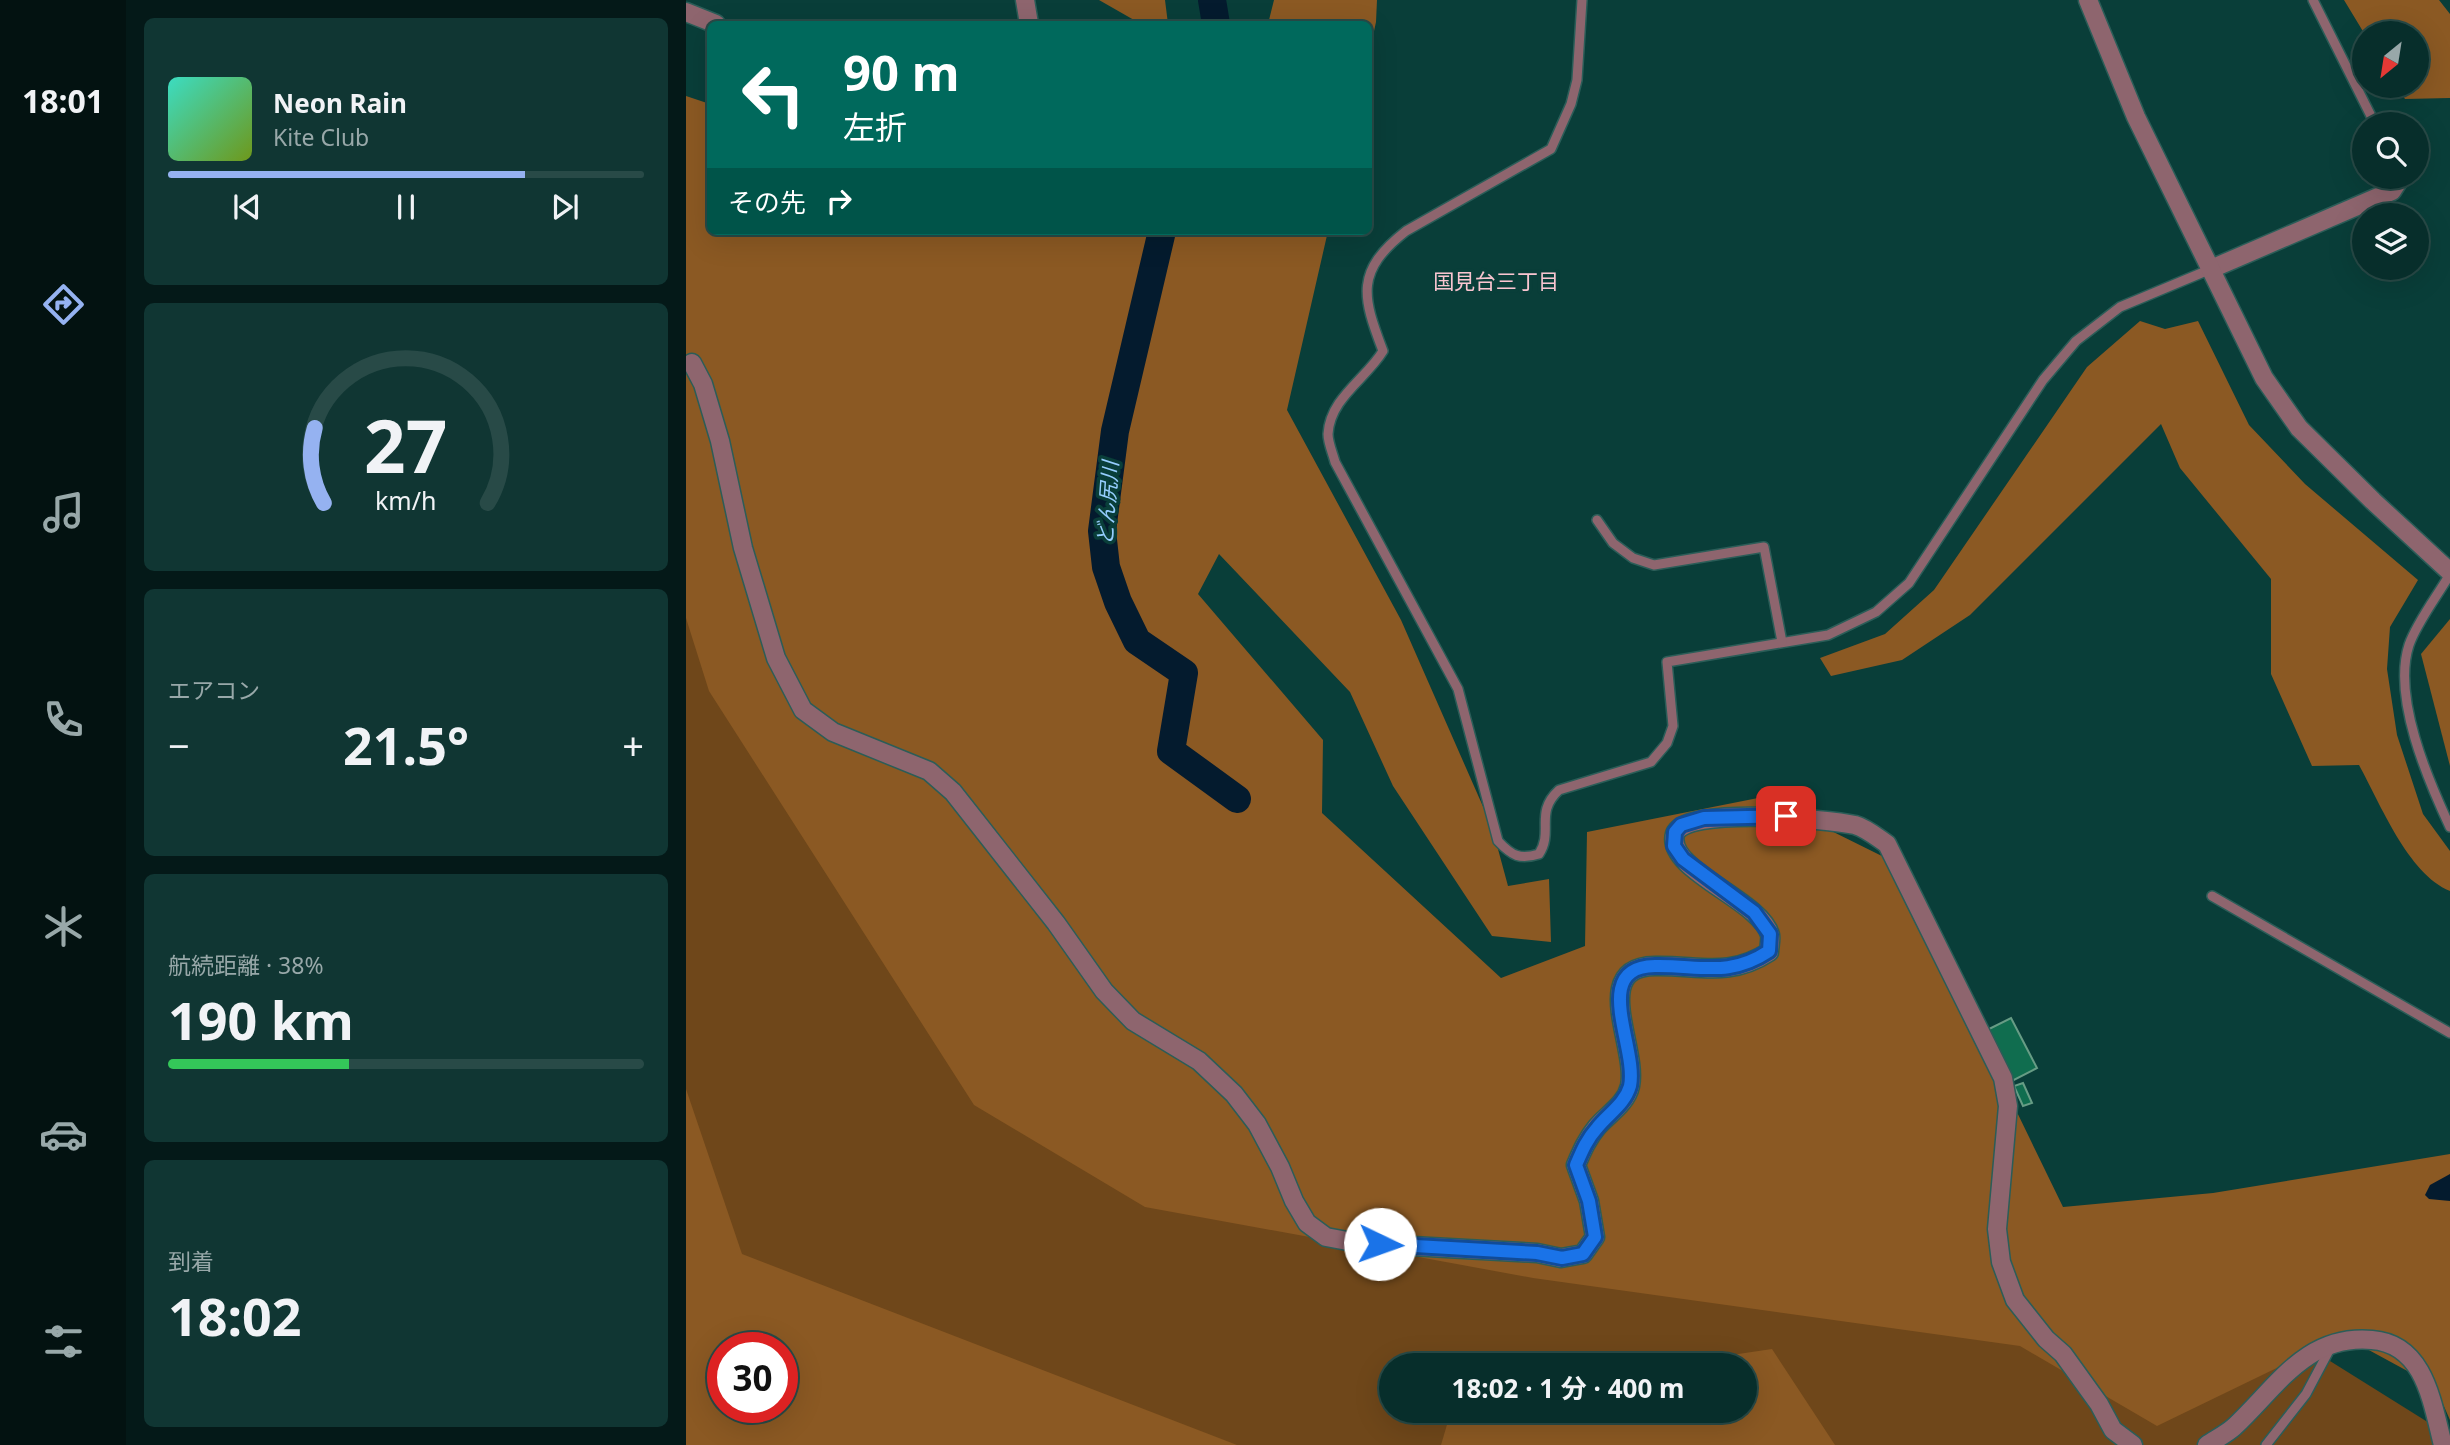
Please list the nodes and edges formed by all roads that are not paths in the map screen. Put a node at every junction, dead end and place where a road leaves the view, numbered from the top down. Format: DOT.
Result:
graph roads {
  1 [pos="1025,0"];
  2 [pos="1582,0"];
  3 [pos="2088,0"];
  4 [pos="2313,0"];
  5 [pos="686,12"];
  6 [pos="708,21"];
  7 [pos="1028,21"];
  8 [pos="2369,112"];
  9 [pos="2393,189"];
  10 [pos="2211,269"];
  11 [pos="689,361"];
  12 [pos="1597,520"];
  13 [pos="2450,573"];
  14 [pos="1782,642"];
  15 [pos="2450,827"];
  16 [pos="2212,896"];
  17 [pos="2450,1033"];
  18 [pos="2333,1343"];
  19 [pos="2133,1445"];
  20 [pos="2207,1445"];
  21 [pos="2266,1445"];
  22 [pos="2443,1445"];
  1 -- 7 [label="street"];
  2 -- 14 [label="lane"];
  3 -- 10 [label="street"];
  4 -- 8 [label="lane"];
  5 -- 6 [label="street"];
  9 -- 10 [label="street"];
  10 -- 13 [label="street"];
  10 -- 14 [label="lane"];
  11 -- 19 [label="street"];
  12 -- 14 [label="lane"];
  13 -- 15 [label="lane"];
  16 -- 17 [label="lane"];
  18 -- 20 [label="street"];
  18 -- 21 [label="lane"];
  18 -- 22 [label="street"];
}
